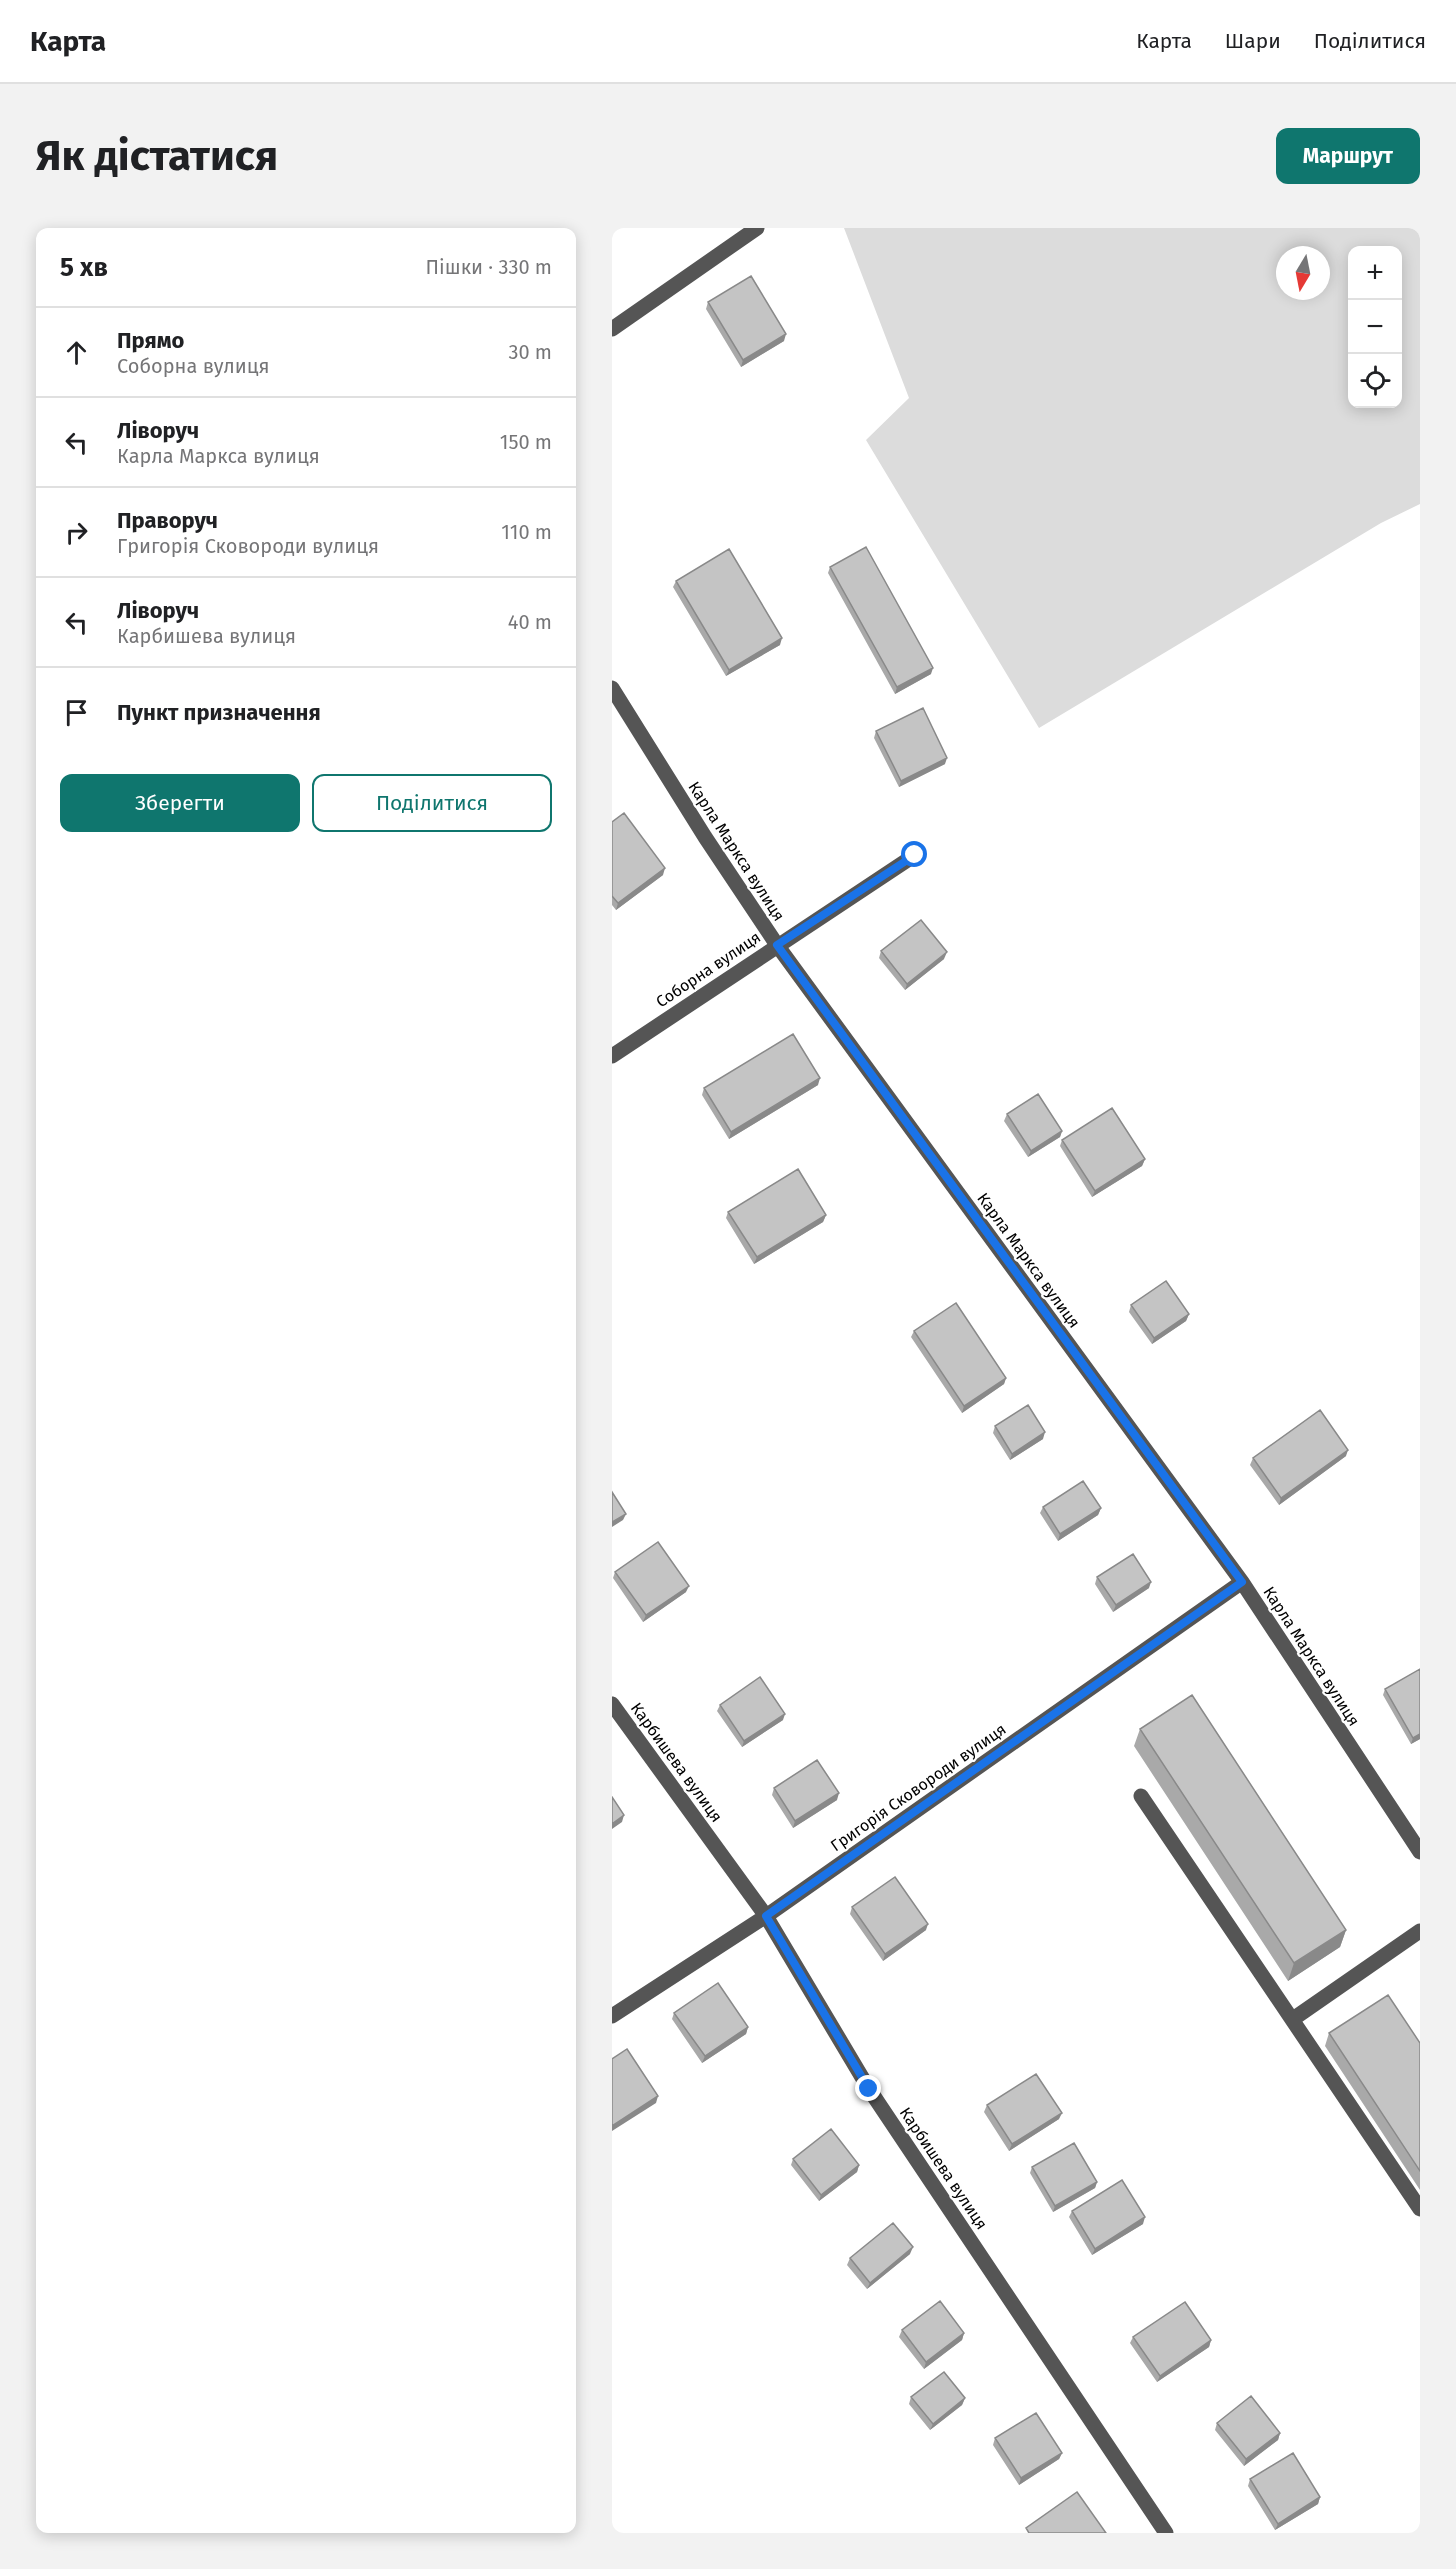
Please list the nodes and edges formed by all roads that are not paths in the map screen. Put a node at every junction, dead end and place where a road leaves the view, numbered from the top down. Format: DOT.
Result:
graph roads {
  1 [pos="757,228"];
  2 [pos="612,329"];
  3 [pos="612,688"];
  4 [pos="915,855"];
  5 [pos="777,945"];
  6 [pos="612,1056"];
  7 [pos="1242,1582"];
  8 [pos="612,1704"];
  9 [pos="1141,1796"];
  10 [pos="1420,1852"];
  11 [pos="766,1916"];
  12 [pos="1420,1931"];
  13 [pos="612,2016"];
  14 [pos="1293,2019"];
  15 [pos="1420,2208"];
  16 [pos="1166,2533"];
  1 -- 2 [label="street"];
  3 -- 5 [label="street, Карла Маркса вулиця"];
  4 -- 5 [label="street, Соборна вулиця"];
  5 -- 6 [label="street, Соборна вулиця"];
  5 -- 7 [label="street, Карла Маркса вулиця"];
  7 -- 10 [label="street, Карла Маркса вулиця"];
  7 -- 11 [label="street, Григорія Сковороди вулиця"];
  8 -- 11 [label="street, Карбишева вулиця"];
  9 -- 14 [label="street"];
  11 -- 13 [label="street, Григорія Сковороди вулиця"];
  11 -- 16 [label="street, Карбишева вулиця"];
  12 -- 14 [label="street"];
  14 -- 15 [label="street"];
}
